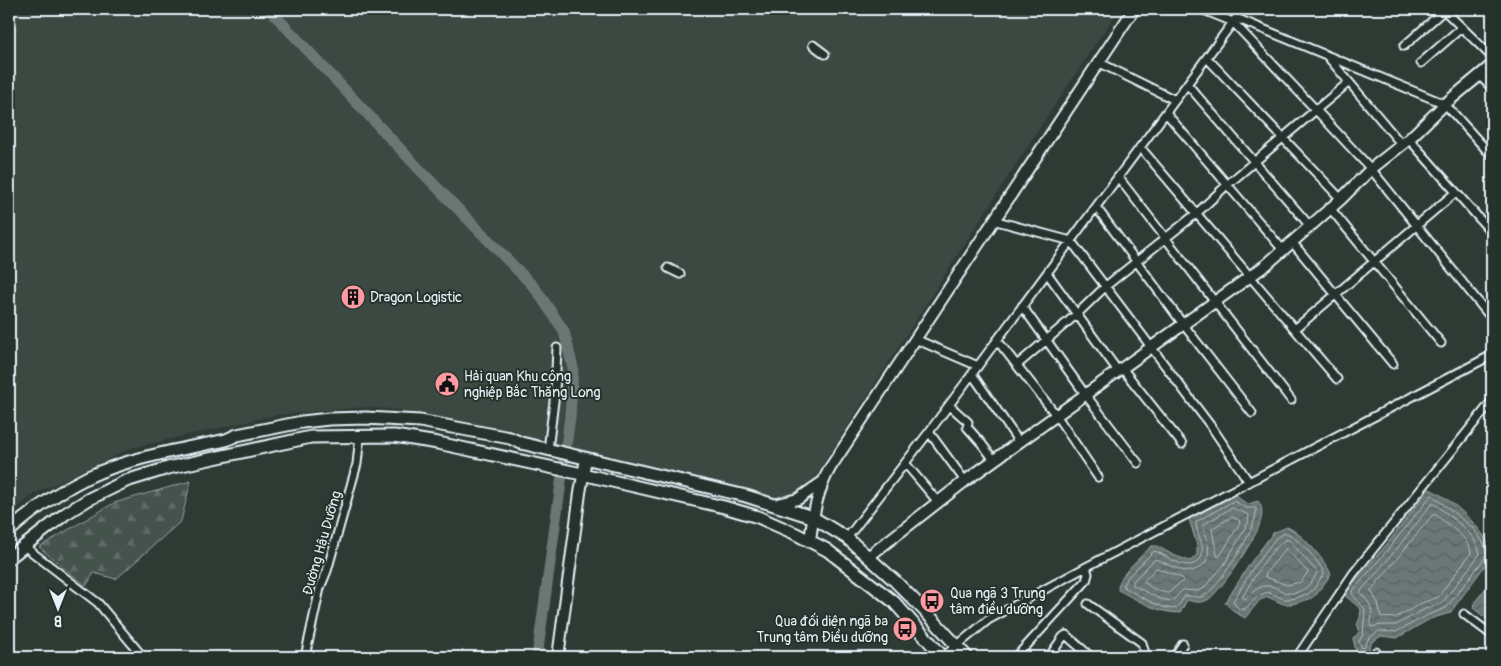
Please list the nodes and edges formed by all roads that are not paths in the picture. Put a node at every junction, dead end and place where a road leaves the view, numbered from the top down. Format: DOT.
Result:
graph roads {
  1 [pos="1134,9"];
  2 [pos="1201,9"];
  3 [pos="1233,22"];
  4 [pos="1461,28"];
  5 [pos="813,45"];
  6 [pos="1404,46"];
  7 [pos="825,54"];
  8 [pos="1327,56"];
  9 [pos="1492,57"];
  10 [pos="1207,58"];
  11 [pos="1098,62"];
  12 [pos="1422,63"];
  13 [pos="1492,65"];
  14 [pos="1480,76"];
  15 [pos="1349,82"];
  16 [pos="1187,84"];
  17 [pos="1492,88"];
  18 [pos="1175,100"];
  19 [pos="1444,104"];
  20 [pos="1316,110"];
  21 [pos="1166,113"];
  22 [pos="1283,137"];
  23 [pos="1405,142"];
  24 [pos="1140,148"];
  25 [pos="1492,156"];
  26 [pos="1254,162"];
  27 [pos="1371,169"];
  28 [pos="1118,177"];
  29 [pos="1227,185"];
  30 [pos="1456,192"];
  31 [pos="1341,199"];
  32 [pos="1096,207"];
  33 [pos="1330,208"];
  34 [pos="1197,213"];
  35 [pos="993,220"];
  36 [pos="1310,226"];
  37 [pos="1418,226"];
  38 [pos="1492,233"];
  39 [pos="1164,238"];
  40 [pos="1071,241"];
  41 [pos="1292,242"];
  42 [pos="1283,250"];
  43 [pos="1136,262"];
  44 [pos="1374,262"];
  45 [pos="668,268"];
  46 [pos="680,274"];
  47 [pos="1046,274"];
  48 [pos="1251,276"];
  49 [pos="1106,286"];
  50 [pos="1335,294"];
  51 [pos="1215,301"];
  52 [pos="1022,306"];
  53 [pos="1077,314"];
  54 [pos="1492,319"];
  55 [pos="1183,324"];
  56 [pos="1295,329"];
  57 [pos="915,339"];
  58 [pos="997,340"];
  59 [pos="1048,340"];
  60 [pos="1441,343"];
  61 [pos="1151,347"];
  62 [pos="557,348"];
  63 [pos="1492,355"];
  64 [pos="1393,364"];
  65 [pos="1017,365"];
  66 [pos="978,366"];
  67 [pos="1120,369"];
  68 [pos="972,374"];
  69 [pos="1337,379"];
  70 [pos="1085,394"];
  71 [pos="1291,400"];
  72 [pos="1492,401"];
  73 [pos="949,405"];
  74 [pos="1252,413"];
  75 [pos="1056,415"];
  76 [pos="929,432"];
  77 [pos="360,435"];
  78 [pos="1019,442"];
  79 [pos="1182,444"];
  80 [pos="552,451"];
  81 [pos="586,458"];
  82 [pos="994,460"];
  83 [pos="905,462"];
  84 [pos="1138,463"];
  85 [pos="102,471"];
  86 [pos="582,474"];
  87 [pos="88,477"];
  88 [pos="1098,477"];
  89 [pos="965,481"];
  90 [pos="1249,482"];
  91 [pos="821,483"];
  92 [pos="109,489"];
  93 [pos="60,494"];
  94 [pos="96,496"];
  95 [pos="938,502"];
  96 [pos="774,505"];
  97 [pos="812,517"];
  98 [pos="9,531"];
  99 [pos="9,538"];
  100 [pos="847,538"];
  101 [pos="810,540"];
  102 [pos="24,546"];
  103 [pos="868,557"];
  104 [pos="9,558"];
  105 [pos="1086,566"];
  106 [pos="1088,604"];
  107 [pos="1464,614"];
  108 [pos="1492,636"];
  109 [pos="1183,644"];
  110 [pos="956,645"];
  111 [pos="143,657"];
  112 [pos="306,657"];
  113 [pos="558,657"];
  114 [pos="943,657"];
  115 [pos="967,657"];
  116 [pos="1016,657"];
  117 [pos="1049,657"];
  118 [pos="1091,657"];
  119 [pos="1146,657"];
  120 [pos="1174,657"];
  121 [pos="1297,657"];
  1 -- 11 [label="street"];
  2 -- 3 [label="street"];
  3 -- 8 [label="street"];
  3 -- 10 [label="street"];
  3 -- 20 [label="street"];
  4 -- 6 [label="street"];
  4 -- 9 [label="street"];
  4 -- 12 [label="street"];
  5 -- 7 [label="street"];
  8 -- 15 [label="street"];
  8 -- 19 [label="street"];
  10 -- 16 [label="street"];
  10 -- 22 [label="street"];
  11 -- 18 [label="street"];
  11 -- 35 [label="street"];
  13 -- 14 [label="street"];
  14 -- 17 [label="street"];
  14 -- 19 [label="street"];
  15 -- 20 [label="street"];
  15 -- 23 [label="street"];
  16 -- 18 [label="street"];
  16 -- 26 [label="street"];
  18 -- 21 [label="street"];
  19 -- 23 [label="street"];
  19 -- 25 [label="street"];
  20 -- 22 [label="street"];
  20 -- 27 [label="street"];
  21 -- 24 [label="street"];
  21 -- 29 [label="street"];
  22 -- 26 [label="street"];
  22 -- 31 [label="street"];
  23 -- 27 [label="street"];
  23 -- 30 [label="street"];
  24 -- 28 [label="street"];
  24 -- 34 [label="street"];
  26 -- 29 [label="street"];
  26 -- 36 [label="street"];
  27 -- 31 [label="street"];
  27 -- 37 [label="street"];
  28 -- 32 [label="street"];
  28 -- 39 [label="street"];
  29 -- 34 [label="street"];
  29 -- 42 [label="street"];
  30 -- 37 [label="street"];
  30 -- 38 [label="street"];
  31 -- 33 [label="street"];
  32 -- 40 [label="street"];
  32 -- 43 [label="street"];
  33 -- 36 [label="street"];
  33 -- 44 [label="street"];
  34 -- 39 [label="street"];
  34 -- 48 [label="street"];
  35 -- 40 [label="street"];
  35 -- 57 [label="street"];
  36 -- 41 [label="street"];
  37 -- 44 [label="street"];
  37 -- 54 [label="street"];
  39 -- 43 [label="street"];
  39 -- 51 [label="street"];
  40 -- 47 [label="street"];
  40 -- 49 [label="street"];
  41 -- 42 [label="street"];
  41 -- 50 [label="street"];
  42 -- 48 [label="street"];
  43 -- 49 [label="street"];
  43 -- 55 [label="street"];
  44 -- 50 [label="street"];
  44 -- 60 [label="street"];
  45 -- 46 [label="street"];
  47 -- 52 [label="street"];
  47 -- 53 [label="street"];
  48 -- 51 [label="street"];
  48 -- 56 [label="street"];
  49 -- 53 [label="street"];
  49 -- 61 [label="street"];
  50 -- 56 [label="street"];
  50 -- 64 [label="street"];
  51 -- 55 [label="street"];
  51 -- 71 [label="street"];
  52 -- 58 [label="street"];
  52 -- 59 [label="street"];
  53 -- 59 [label="street"];
  53 -- 67 [label="street"];
  55 -- 61 [label="street"];
  55 -- 74 [label="street"];
  56 -- 69 [label="street"];
  57 -- 66 [label="street"];
  57 -- 91 [label="street"];
  58 -- 65 [label="street"];
  58 -- 66 [label="street"];
  59 -- 65 [label="street"];
  59 -- 70 [label="street"];
  61 -- 67 [label="street"];
  61 -- 90 [label="street"];
  62 -- 80 [label="street"];
  63 -- 90 [label="street"];
  65 -- 75 [label="street"];
  66 -- 68 [label="street"];
  67 -- 70 [label="street"];
  67 -- 79 [label="street"];
  68 -- 73 [label="street"];
  68 -- 78 [label="street"];
  70 -- 75 [label="street"];
  70 -- 84 [label="street"];
  72 -- 121 [label="street"];
  73 -- 76 [label="street"];
  73 -- 82 [label="street"];
  75 -- 78 [label="street"];
  75 -- 88 [label="street"];
  76 -- 83 [label="street"];
  76 -- 89 [label="street"];
  77 -- 86 [label="main road"];
  77 -- 92 [label="main road"];
  77 -- 112 [label="street, Đường Hậu Dưỡng"];
  78 -- 82 [label="street"];
  80 -- 81 [label="main road"];
  80 -- 85 [label="main road"];
  81 -- 86 [label="street"];
  81 -- 96 [label="main road"];
  82 -- 89 [label="street"];
  83 -- 95 [label="street"];
  83 -- 100 [label="street"];
  85 -- 87 [label="main road"];
  85 -- 92 [label="main road"];
  86 -- 101 [label="main road"];
  86 -- 113 [label="street"];
  87 -- 93 [label="main road"];
  87 -- 94 [label="main road"];
  89 -- 95 [label="street"];
  90 -- 105 [label="street"];
  91 -- 96 [label="street"];
  91 -- 97 [label="street"];
  92 -- 94 [label="main road"];
  93 -- 98 [label="main road"];
  93 -- 99 [label="main road"];
  94 -- 102 [label="main road"];
  95 -- 103 [label="street"];
  96 -- 97 [label="main road"];
  97 -- 100 [label="main road"];
  97 -- 101 [label="street"];
  100 -- 103 [label="main road"];
  101 -- 114 [label="main road"];
  102 -- 104 [label="main road"];
  102 -- 111 [label="street"];
  103 -- 110 [label="main road"];
  105 -- 110 [label="street"];
  105 -- 116 [label="street"];
  106 -- 119 [label="street"];
  107 -- 108 [label="street"];
  109 -- 120 [label="street"];
  110 -- 114 [label="street"];
  110 -- 115 [label="main road"];
  117 -- 118 [label="street"];
}
